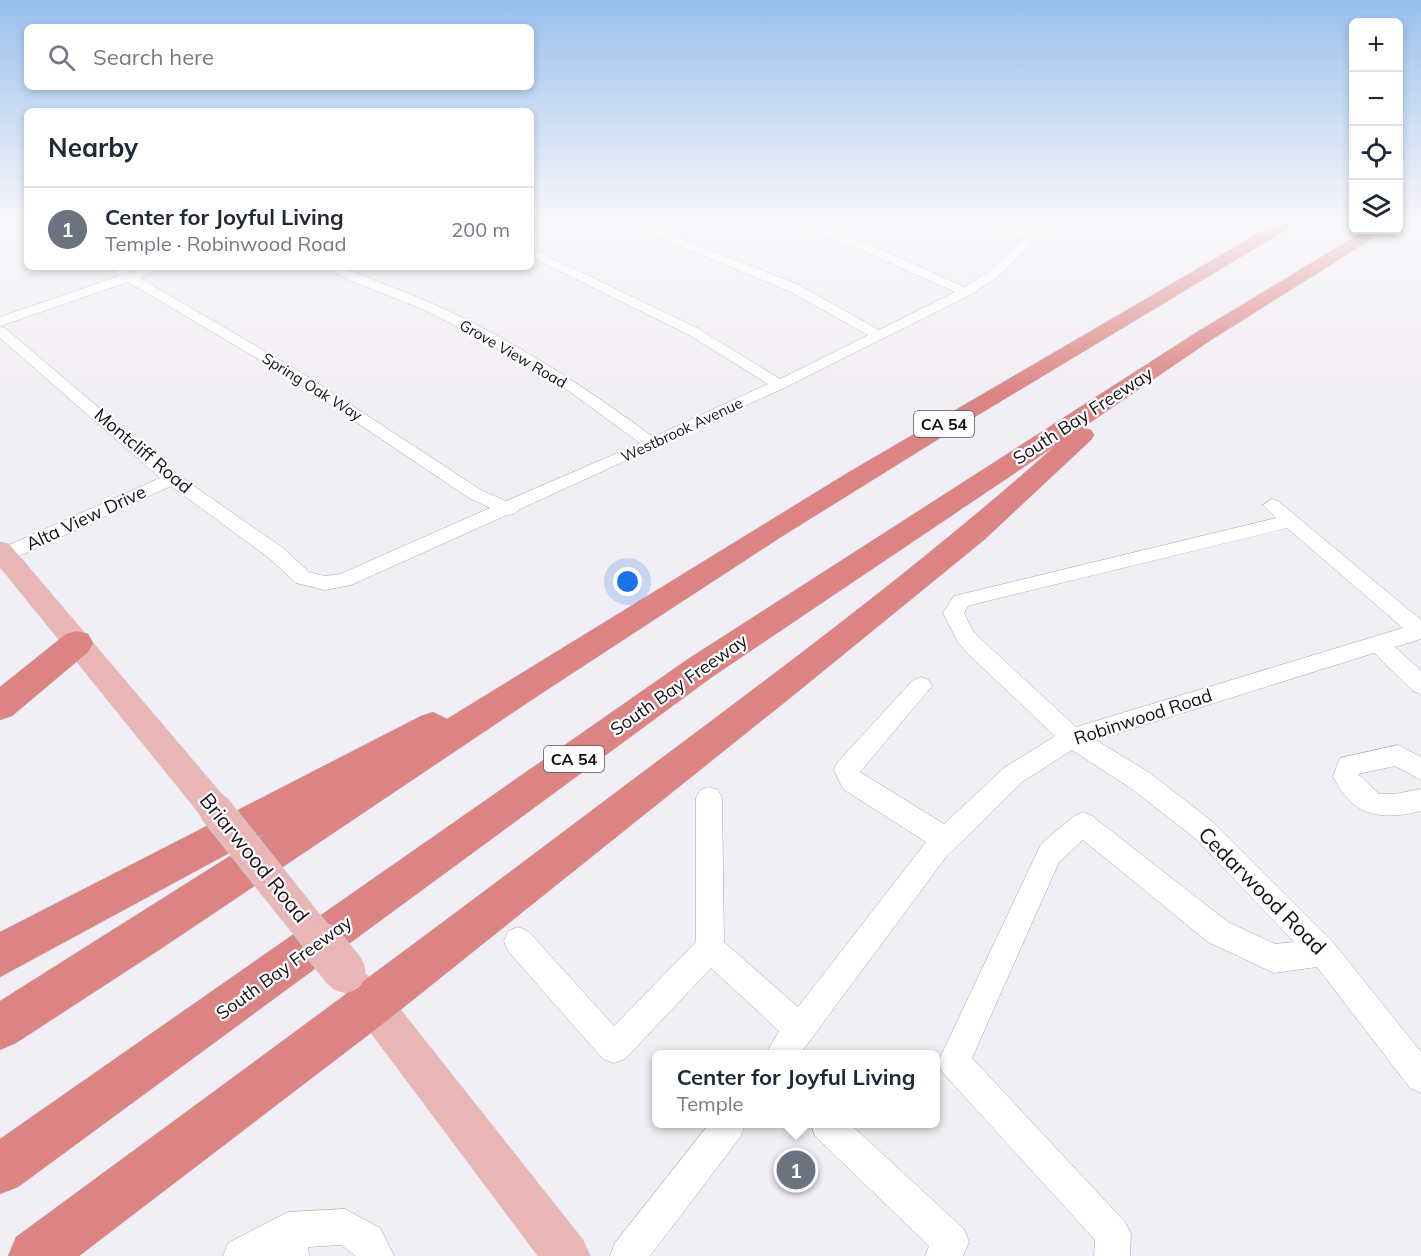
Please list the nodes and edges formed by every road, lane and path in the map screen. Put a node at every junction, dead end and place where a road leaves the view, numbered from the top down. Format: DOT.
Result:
graph roads {
  1 [pos="107,278"];
  2 [pos="131,278"];
  3 [pos="357,278"];
  4 [pos="583,278"];
  5 [pos="768,278"];
  6 [pos="933,278"];
  7 [pos="988,278"];
  8 [pos="1194,278"];
  9 [pos="1301,278"];
  10 [pos="965,292"];
  11 [pos="0,322"];
  12 [pos="0,331"];
  13 [pos="878,335"];
  14 [pos="1159,366"];
  15 [pos="779,385"];
  16 [pos="652,444"];
  17 [pos="172,479"];
  18 [pos="1272,505"];
  19 [pos="508,510"];
  20 [pos="1291,521"];
  21 [pos="1,554"];
  22 [pos="292,565"];
  23 [pos="1421,631"];
  24 [pos="599,639"];
  25 [pos="77,643"];
  26 [pos="1378,644"];
  27 [pos="0,679"];
  28 [pos="1421,685"];
  29 [pos="921,686"];
  30 [pos="0,706"];
  31 [pos="1072,738"];
  32 [pos="1421,770"];
  33 [pos="709,798"];
  34 [pos="1421,800"];
  35 [pos="945,840"];
  36 [pos="518,941"];
  37 [pos="710,948"];
  38 [pos="1323,952"];
  39 [pos="0,955"];
  40 [pos="359,988"];
  41 [pos="0,1027"];
  42 [pos="800,1029"];
  43 [pos="784,1050"];
  44 [pos="1421,1077"];
  45 [pos="726,1128"];
  46 [pos="831,1128"];
  47 [pos="0,1169"];
  48 [pos="289,1243"];
  49 [pos="35,1256"];
  50 [pos="241,1256"];
  51 [pos="376,1256"];
  52 [pos="567,1256"];
  53 [pos="628,1256"];
  54 [pos="943,1256"];
  55 [pos="1112,1256"];
  1 -- 11 [label="street"];
  2 -- 19 [label="street, Spring Oak Way"];
  3 -- 16 [label="street, Grove View Road"];
  4 -- 15 [label="street"];
  5 -- 13 [label="street"];
  6 -- 10 [label="street"];
  7 -- 10 [label="street, Westbrook Avenue"];
  8 -- 24 [label="highway, CA 54"];
  9 -- 14 [label="highway, South Bay Freeway / CA 54"];
  10 -- 13 [label="street, Westbrook Avenue"];
  12 -- 17 [label="street, Montcliff Road"];
  13 -- 15 [label="street, Westbrook Avenue"];
  14 -- 40 [label="highway"];
  14 -- 47 [label="highway, South Bay Freeway / CA 54"];
  15 -- 16 [label="street, Westbrook Avenue"];
  16 -- 19 [label="street, Westbrook Avenue"];
  17 -- 21 [label="street, Alta View Drive"];
  17 -- 22 [label="street, Montcliff Road"];
  18 -- 20 [label="street"];
  19 -- 22 [label="street, Westbrook Avenue"];
  20 -- 23 [label="street"];
  20 -- 31 [label="street, Cedarwood Road"];
  21 -- 25 [label="main road, Briarwood Road"];
  23 -- 26 [label="street, Robinwood Road"];
  24 -- 39 [label="highway"];
  24 -- 41 [label="highway, CA 54"];
  25 -- 27 [label="highway"];
  25 -- 30 [label="highway"];
  25 -- 40 [label="main road, Briarwood Road, bridge"];
  26 -- 28 [label="street"];
  26 -- 31 [label="street, Robinwood Road"];
  29 -- 35 [label="street"];
  31 -- 35 [label="street, Robinwood Road"];
  31 -- 38 [label="street, Cedarwood Road"];
  32 -- 34 [label="street"];
  33 -- 37 [label="street"];
  35 -- 42 [label="street, Robinwood Road"];
  36 -- 37 [label="street"];
  37 -- 42 [label="street"];
  38 -- 44 [label="street, Cedarwood Road"];
  38 -- 55 [label="street"];
  40 -- 49 [label="highway"];
  40 -- 52 [label="main road, Briarwood Road"];
  42 -- 43 [label="street, Robinwood Road"];
  45 -- 53 [label="street"];
  46 -- 54 [label="street"];
  48 -- 50 [label="street"];
  48 -- 51 [label="street"];
}
